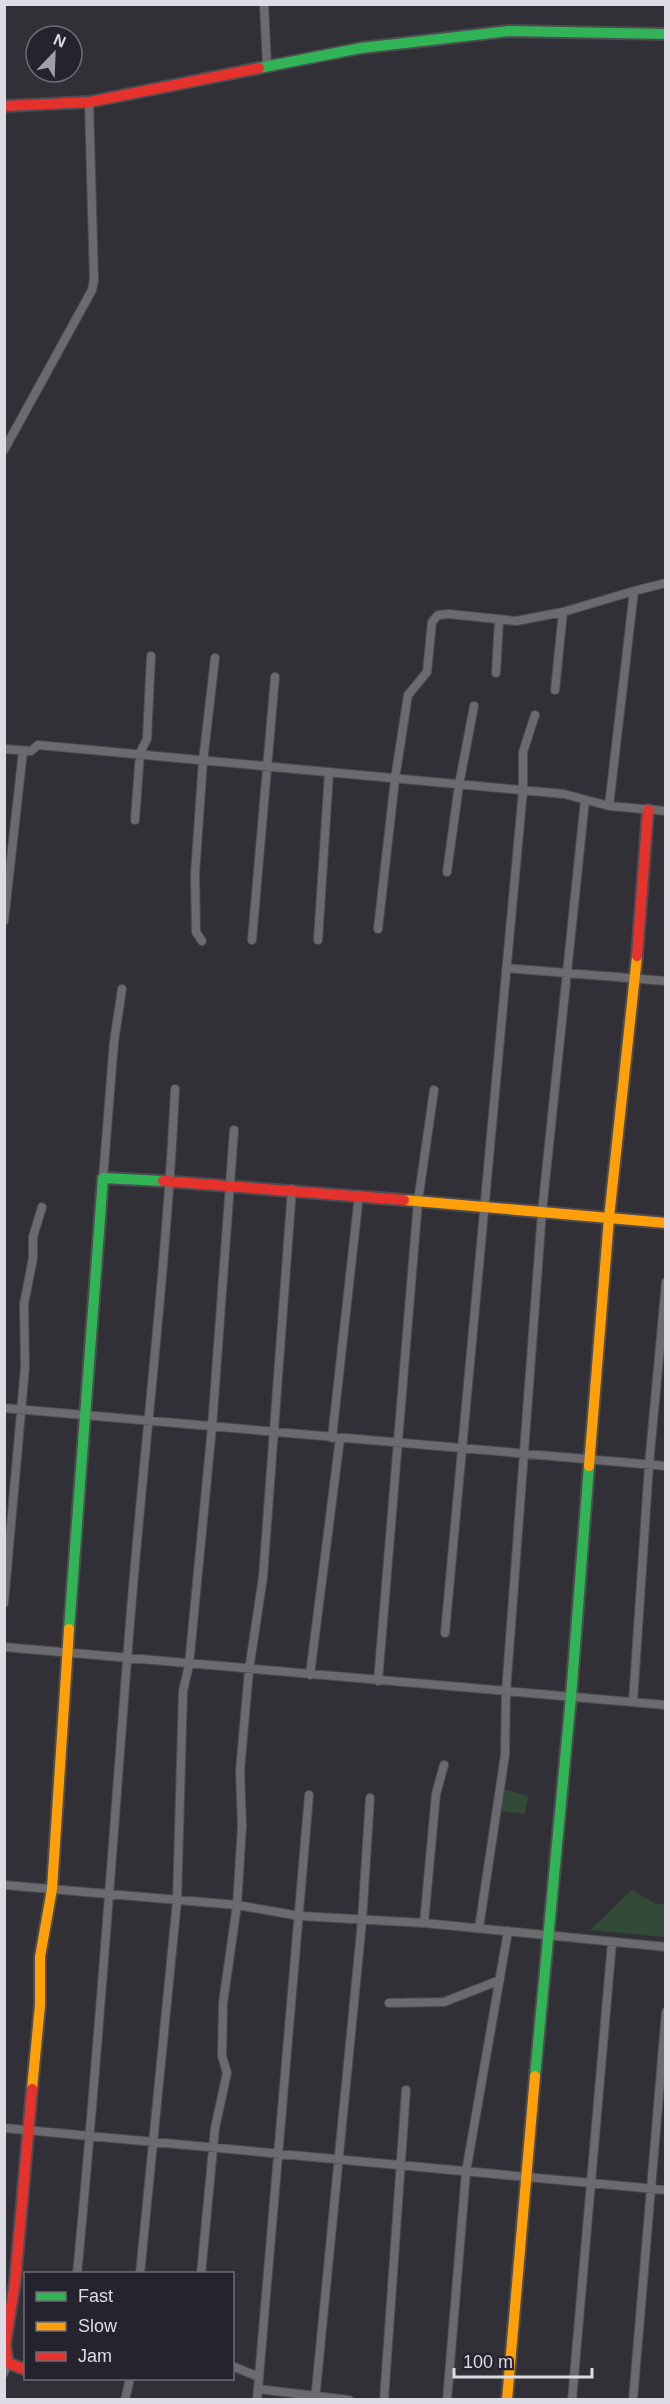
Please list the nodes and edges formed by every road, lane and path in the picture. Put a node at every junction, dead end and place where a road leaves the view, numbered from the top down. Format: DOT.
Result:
graph roads {
  1 [pos="264,4"];
  2 [pos="666,34"];
  3 [pos="267,66"];
  4 [pos="89,102"];
  5 [pos="4,106"];
  6 [pos="4,450"];
  7 [pos="666,584"];
  8 [pos="634,591"];
  9 [pos="563,612"];
  10 [pos="500,621"];
  11 [pos="151,656"];
  12 [pos="215,658"];
  13 [pos="496,673"];
  14 [pos="274,676"];
  15 [pos="555,690"];
  16 [pos="474,706"];
  17 [pos="535,715"];
  18 [pos="4,749"];
  19 [pos="23,751"];
  20 [pos="140,753"];
  21 [pos="203,761"];
  22 [pos="268,767"];
  23 [pos="329,772"];
  24 [pos="395,779"];
  25 [pos="459,784"];
  26 [pos="523,790"];
  27 [pos="585,800"];
  28 [pos="609,806"];
  29 [pos="648,810"];
  30 [pos="666,811"];
  31 [pos="135,820"];
  32 [pos="447,872"];
  33 [pos="4,921"];
  34 [pos="378,929"];
  35 [pos="252,940"];
  36 [pos="318,940"];
  37 [pos="202,941"];
  38 [pos="506,968"];
  39 [pos="567,974"];
  40 [pos="634,979"];
  41 [pos="666,981"];
  42 [pos="122,989"];
  43 [pos="175,1089"];
  44 [pos="434,1090"];
  45 [pos="234,1130"];
  46 [pos="103,1178"];
  47 [pos="170,1180"];
  48 [pos="230,1184"];
  49 [pos="292,1189"];
  50 [pos="358,1195"];
  51 [pos="418,1201"];
  52 [pos="42,1207"];
  53 [pos="483,1207"];
  54 [pos="542,1212"];
  55 [pos="609,1218"];
  56 [pos="666,1223"];
  57 [pos="666,1282"];
  58 [pos="4,1408"];
  59 [pos="20,1411"];
  60 [pos="83,1416"];
  61 [pos="150,1422"];
  62 [pos="212,1427"];
  63 [pos="273,1431"];
  64 [pos="336,1438"];
  65 [pos="398,1443"];
  66 [pos="461,1449"];
  67 [pos="524,1454"];
  68 [pos="590,1460"];
  69 [pos="649,1465"];
  70 [pos="666,1466"];
  71 [pos="4,1604"];
  72 [pos="445,1633"];
  73 [pos="4,1647"];
  74 [pos="68,1654"];
  75 [pos="127,1659"];
  76 [pos="189,1665"];
  77 [pos="249,1670"];
  78 [pos="310,1675"];
  79 [pos="378,1681"];
  80 [pos="506,1692"];
  81 [pos="571,1697"];
  82 [pos="633,1702"];
  83 [pos="666,1705"];
  84 [pos="444,1765"];
  85 [pos="309,1795"];
  86 [pos="370,1798"];
  87 [pos="4,1885"];
  88 [pos="52,1889"];
  89 [pos="108,1894"];
  90 [pos="177,1901"];
  91 [pos="237,1905"];
  92 [pos="300,1916"];
  93 [pos="362,1921"];
  94 [pos="424,1923"];
  95 [pos="479,1928"];
  96 [pos="508,1931"];
  97 [pos="547,1935"];
  98 [pos="612,1942"];
  99 [pos="666,1947"];
  100 [pos="500,1980"];
  101 [pos="389,2003"];
  102 [pos="666,2012"];
  103 [pos="406,2090"];
  104 [pos="4,2128"];
  105 [pos="28,2130"];
  106 [pos="91,2135"];
  107 [pos="152,2140"];
  108 [pos="213,2146"];
  109 [pos="278,2152"];
  110 [pos="337,2159"];
  111 [pos="400,2166"];
  112 [pos="466,2172"];
  113 [pos="526,2178"];
  114 [pos="590,2183"];
  115 [pos="650,2189"];
  116 [pos="666,2190"];
  117 [pos="77,2272"];
  118 [pos="140,2272"];
  119 [pos="201,2272"];
  120 [pos="234,2367"];
  121 [pos="6,2368"];
  122 [pos="24,2370"];
  123 [pos="259,2377"];
  124 [pos="130,2380"];
  125 [pos="258,2389"];
  126 [pos="315,2398"];
  127 [pos="125,2400"];
  128 [pos="257,2400"];
  129 [pos="349,2400"];
  130 [pos="384,2400"];
  131 [pos="447,2400"];
  132 [pos="507,2400"];
  133 [pos="572,2400"];
  134 [pos="633,2400"];
  1 -- 3 [label="street"];
  2 -- 3 [label="main road"];
  3 -- 4 [label="main road"];
  4 -- 5 [label="main road"];
  4 -- 6 [label="street"];
  7 -- 8 [label="street"];
  8 -- 9 [label="street"];
  8 -- 28 [label="street"];
  9 -- 10 [label="street"];
  9 -- 15 [label="street"];
  10 -- 13 [label="street"];
  10 -- 24 [label="street"];
  11 -- 20 [label="street"];
  12 -- 21 [label="street"];
  14 -- 22 [label="street"];
  16 -- 25 [label="street"];
  17 -- 26 [label="street"];
  18 -- 19 [label="street"];
  19 -- 20 [label="street"];
  19 -- 33 [label="street"];
  20 -- 21 [label="street"];
  20 -- 31 [label="street"];
  21 -- 22 [label="street"];
  21 -- 37 [label="street"];
  22 -- 23 [label="street"];
  22 -- 35 [label="street"];
  23 -- 24 [label="street"];
  23 -- 36 [label="street"];
  24 -- 25 [label="street"];
  24 -- 34 [label="street"];
  25 -- 26 [label="street"];
  25 -- 32 [label="street"];
  26 -- 27 [label="street"];
  26 -- 38 [label="street"];
  27 -- 28 [label="street"];
  27 -- 39 [label="street"];
  28 -- 29 [label="street"];
  29 -- 30 [label="street"];
  29 -- 40 [label="main road"];
  38 -- 39 [label="street"];
  38 -- 53 [label="street"];
  39 -- 40 [label="street"];
  39 -- 54 [label="street"];
  40 -- 41 [label="street"];
  40 -- 55 [label="main road"];
  42 -- 46 [label="street"];
  43 -- 47 [label="street"];
  44 -- 51 [label="street"];
  45 -- 48 [label="street"];
  46 -- 47 [label="main road"];
  46 -- 60 [label="main road"];
  47 -- 48 [label="main road"];
  47 -- 61 [label="street"];
  48 -- 49 [label="main road"];
  48 -- 62 [label="street"];
  49 -- 50 [label="main road"];
  49 -- 63 [label="street"];
  50 -- 51 [label="main road"];
  50 -- 64 [label="street"];
  51 -- 53 [label="main road"];
  51 -- 65 [label="street"];
  52 -- 59 [label="street"];
  53 -- 54 [label="main road"];
  53 -- 66 [label="street"];
  54 -- 55 [label="main road"];
  54 -- 67 [label="street"];
  55 -- 56 [label="main road"];
  55 -- 68 [label="main road"];
  57 -- 69 [label="street"];
  58 -- 59 [label="street"];
  59 -- 60 [label="street"];
  59 -- 71 [label="street"];
  60 -- 61 [label="street"];
  60 -- 74 [label="main road"];
  61 -- 62 [label="street"];
  61 -- 75 [label="street"];
  62 -- 63 [label="street"];
  62 -- 76 [label="street"];
  63 -- 64 [label="street"];
  63 -- 77 [label="street"];
  64 -- 65 [label="street"];
  64 -- 78 [label="street"];
  65 -- 66 [label="street"];
  65 -- 79 [label="street"];
  66 -- 67 [label="street"];
  66 -- 72 [label="street"];
  67 -- 68 [label="street"];
  67 -- 80 [label="street"];
  68 -- 69 [label="street"];
  68 -- 81 [label="main road"];
  69 -- 70 [label="street"];
  69 -- 82 [label="street"];
  73 -- 74 [label="street"];
  74 -- 75 [label="street"];
  74 -- 88 [label="main road"];
  75 -- 76 [label="street"];
  75 -- 89 [label="street"];
  76 -- 77 [label="street"];
  76 -- 90 [label="street"];
  77 -- 78 [label="street"];
  77 -- 91 [label="street"];
  78 -- 79 [label="street"];
  79 -- 80 [label="street"];
  80 -- 81 [label="street"];
  80 -- 95 [label="street"];
  81 -- 82 [label="street"];
  81 -- 97 [label="main road"];
  82 -- 83 [label="street"];
  84 -- 94 [label="street"];
  85 -- 92 [label="street"];
  86 -- 93 [label="street"];
  87 -- 88 [label="street"];
  88 -- 89 [label="street"];
  88 -- 105 [label="main road"];
  89 -- 90 [label="street"];
  89 -- 106 [label="street"];
  90 -- 91 [label="street"];
  90 -- 107 [label="street"];
  91 -- 92 [label="street"];
  91 -- 108 [label="street"];
  92 -- 93 [label="street"];
  92 -- 109 [label="street"];
  93 -- 94 [label="street"];
  93 -- 110 [label="street"];
  94 -- 95 [label="street"];
  95 -- 96 [label="street"];
  96 -- 97 [label="street"];
  96 -- 100 [label="street"];
  97 -- 98 [label="street"];
  97 -- 113 [label="main road"];
  98 -- 99 [label="street"];
  98 -- 114 [label="street"];
  100 -- 101 [label="street"];
  100 -- 112 [label="street"];
  102 -- 115 [label="street"];
  103 -- 111 [label="street"];
  104 -- 105 [label="street"];
  105 -- 106 [label="street"];
  105 -- 121 [label="main road"];
  106 -- 107 [label="street"];
  106 -- 117 [label="street"];
  107 -- 108 [label="street"];
  107 -- 118 [label="street"];
  108 -- 109 [label="street"];
  108 -- 119 [label="street"];
  109 -- 110 [label="street"];
  109 -- 123 [label="street"];
  110 -- 111 [label="street"];
  110 -- 126 [label="street"];
  111 -- 112 [label="street"];
  111 -- 130 [label="street"];
  112 -- 113 [label="street"];
  112 -- 131 [label="street"];
  113 -- 114 [label="street"];
  113 -- 132 [label="main road"];
  114 -- 115 [label="street"];
  114 -- 133 [label="street"];
  115 -- 116 [label="street"];
  115 -- 134 [label="street"];
  120 -- 123 [label="street"];
  121 -- 122 [label="main road"];
  123 -- 125 [label="street"];
  124 -- 127 [label="street"];
  125 -- 126 [label="street"];
  125 -- 128 [label="street"];
  126 -- 129 [label="street"];
}
